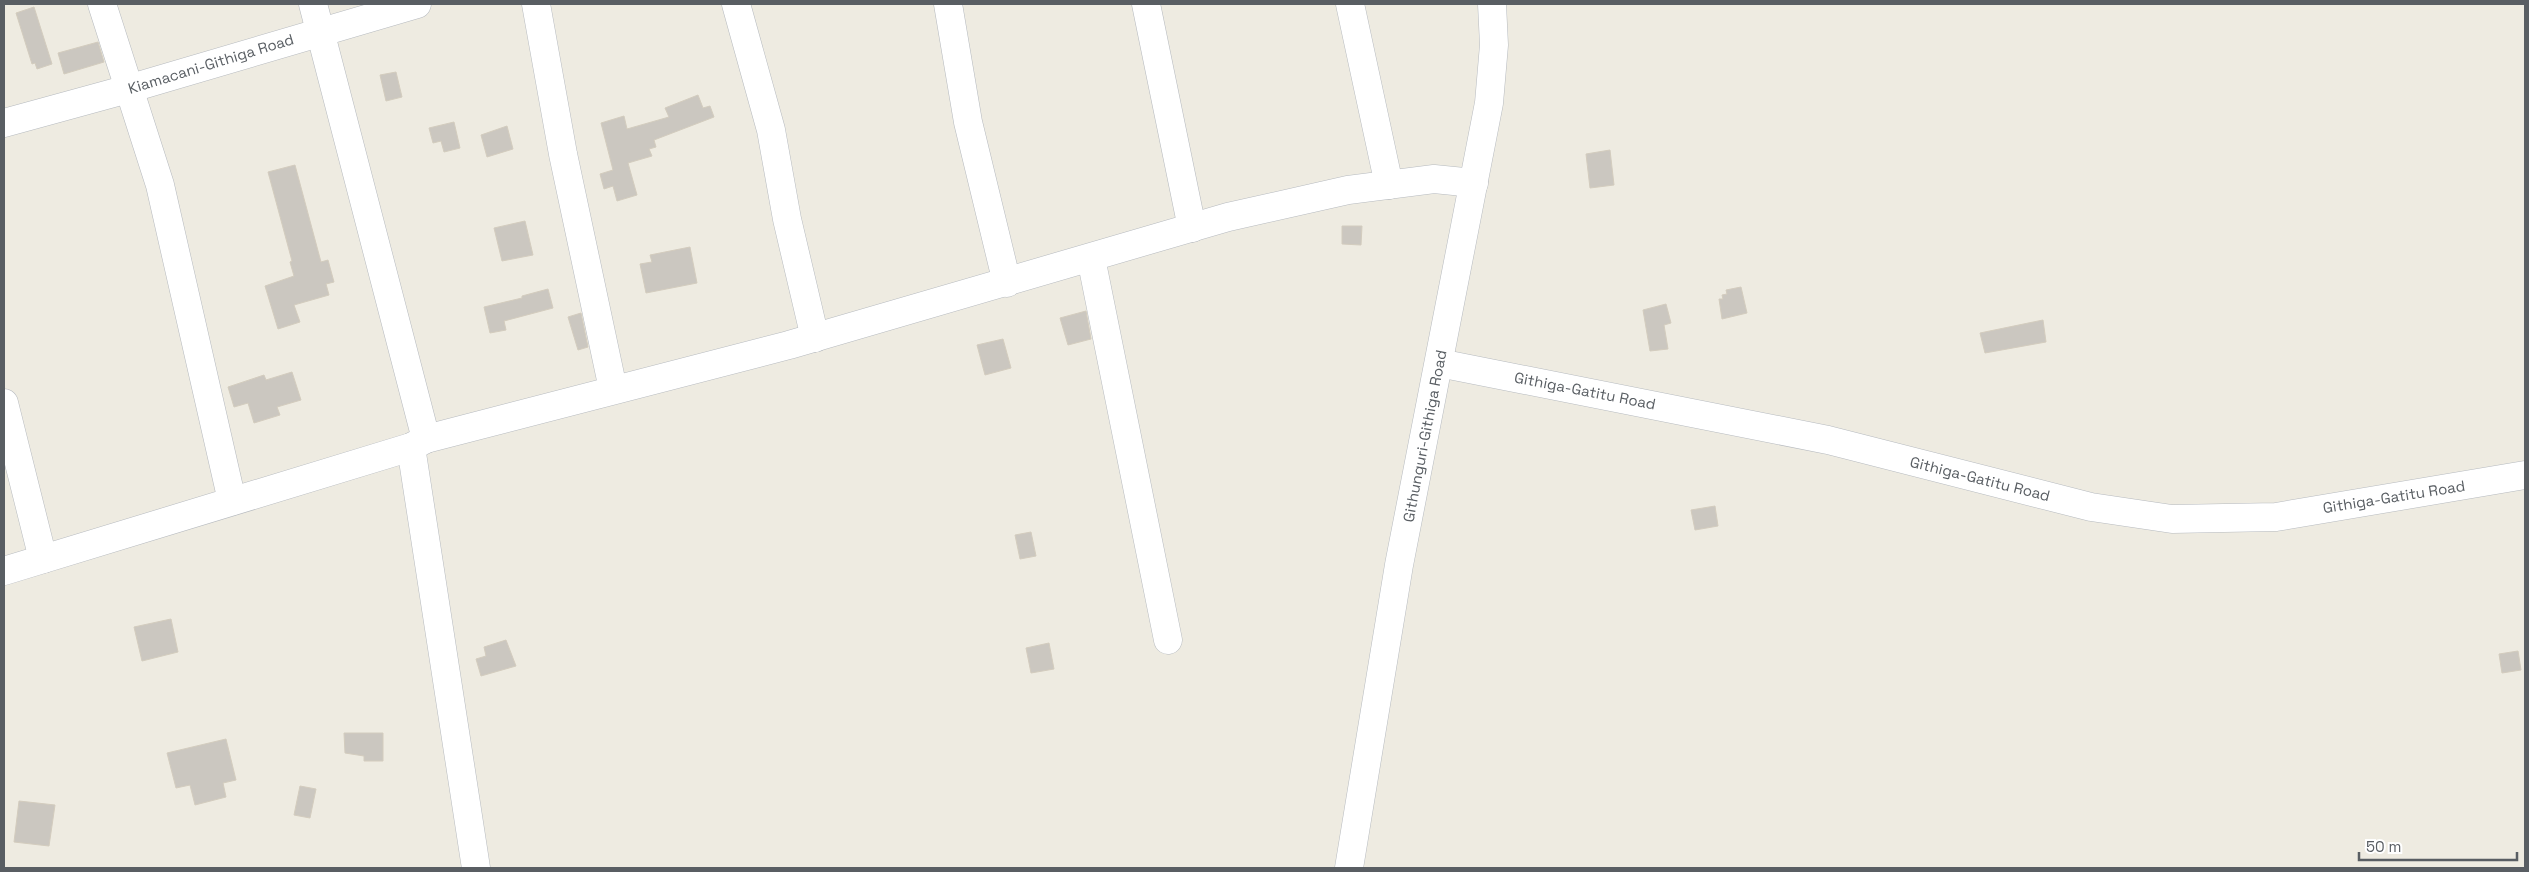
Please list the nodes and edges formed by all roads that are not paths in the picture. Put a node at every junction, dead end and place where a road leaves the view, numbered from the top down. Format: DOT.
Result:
graph roads {
  1 [pos="102,4"];
  2 [pos="313,4"];
  3 [pos="417,4"];
  4 [pos="536,4"];
  5 [pos="736,4"];
  6 [pos="948,4"];
  7 [pos="1146,4"];
  8 [pos="1350,4"];
  9 [pos="1492,4"];
  10 [pos="320,32"];
  11 [pos="128,89"];
  12 [pos="4,123"];
  13 [pos="1474,183"];
  14 [pos="1390,185"];
  15 [pos="1192,228"];
  16 [pos="1091,258"];
  17 [pos="1006,282"];
  18 [pos="815,338"];
  19 [pos="1439,362"];
  20 [pos="613,389"];
  21 [pos="4,403"];
  22 [pos="418,443"];
  23 [pos="2525,475"];
  24 [pos="232,501"];
  25 [pos="43,559"];
  26 [pos="4,571"];
  27 [pos="1168,640"];
  28 [pos="476,868"];
  29 [pos="1349,868"];
  1 -- 11 [label="street"];
  2 -- 10 [label="street"];
  3 -- 10 [label="street, Kiamacani-Githiga Road"];
  4 -- 20 [label="street"];
  5 -- 18 [label="street"];
  6 -- 17 [label="street"];
  7 -- 15 [label="street"];
  8 -- 14 [label="street"];
  9 -- 13 [label="street, Githunguri-Githiga Road"];
  10 -- 11 [label="street, Kiamacani-Githiga Road"];
  10 -- 22 [label="street"];
  11 -- 12 [label="street, Kiamacani-Githiga Road"];
  11 -- 24 [label="street"];
  13 -- 14 [label="street"];
  13 -- 19 [label="street, Githunguri-Githiga Road"];
  14 -- 15 [label="street"];
  15 -- 16 [label="street"];
  16 -- 17 [label="street"];
  16 -- 27 [label="street"];
  17 -- 18 [label="street"];
  18 -- 20 [label="street"];
  19 -- 23 [label="street, Githiga-Gatitu Road"];
  19 -- 29 [label="street, Githunguri-Githiga Road"];
  20 -- 22 [label="street"];
  21 -- 25 [label="street"];
  22 -- 24 [label="street"];
  22 -- 28 [label="street"];
  24 -- 25 [label="street"];
  25 -- 26 [label="street"];
}
